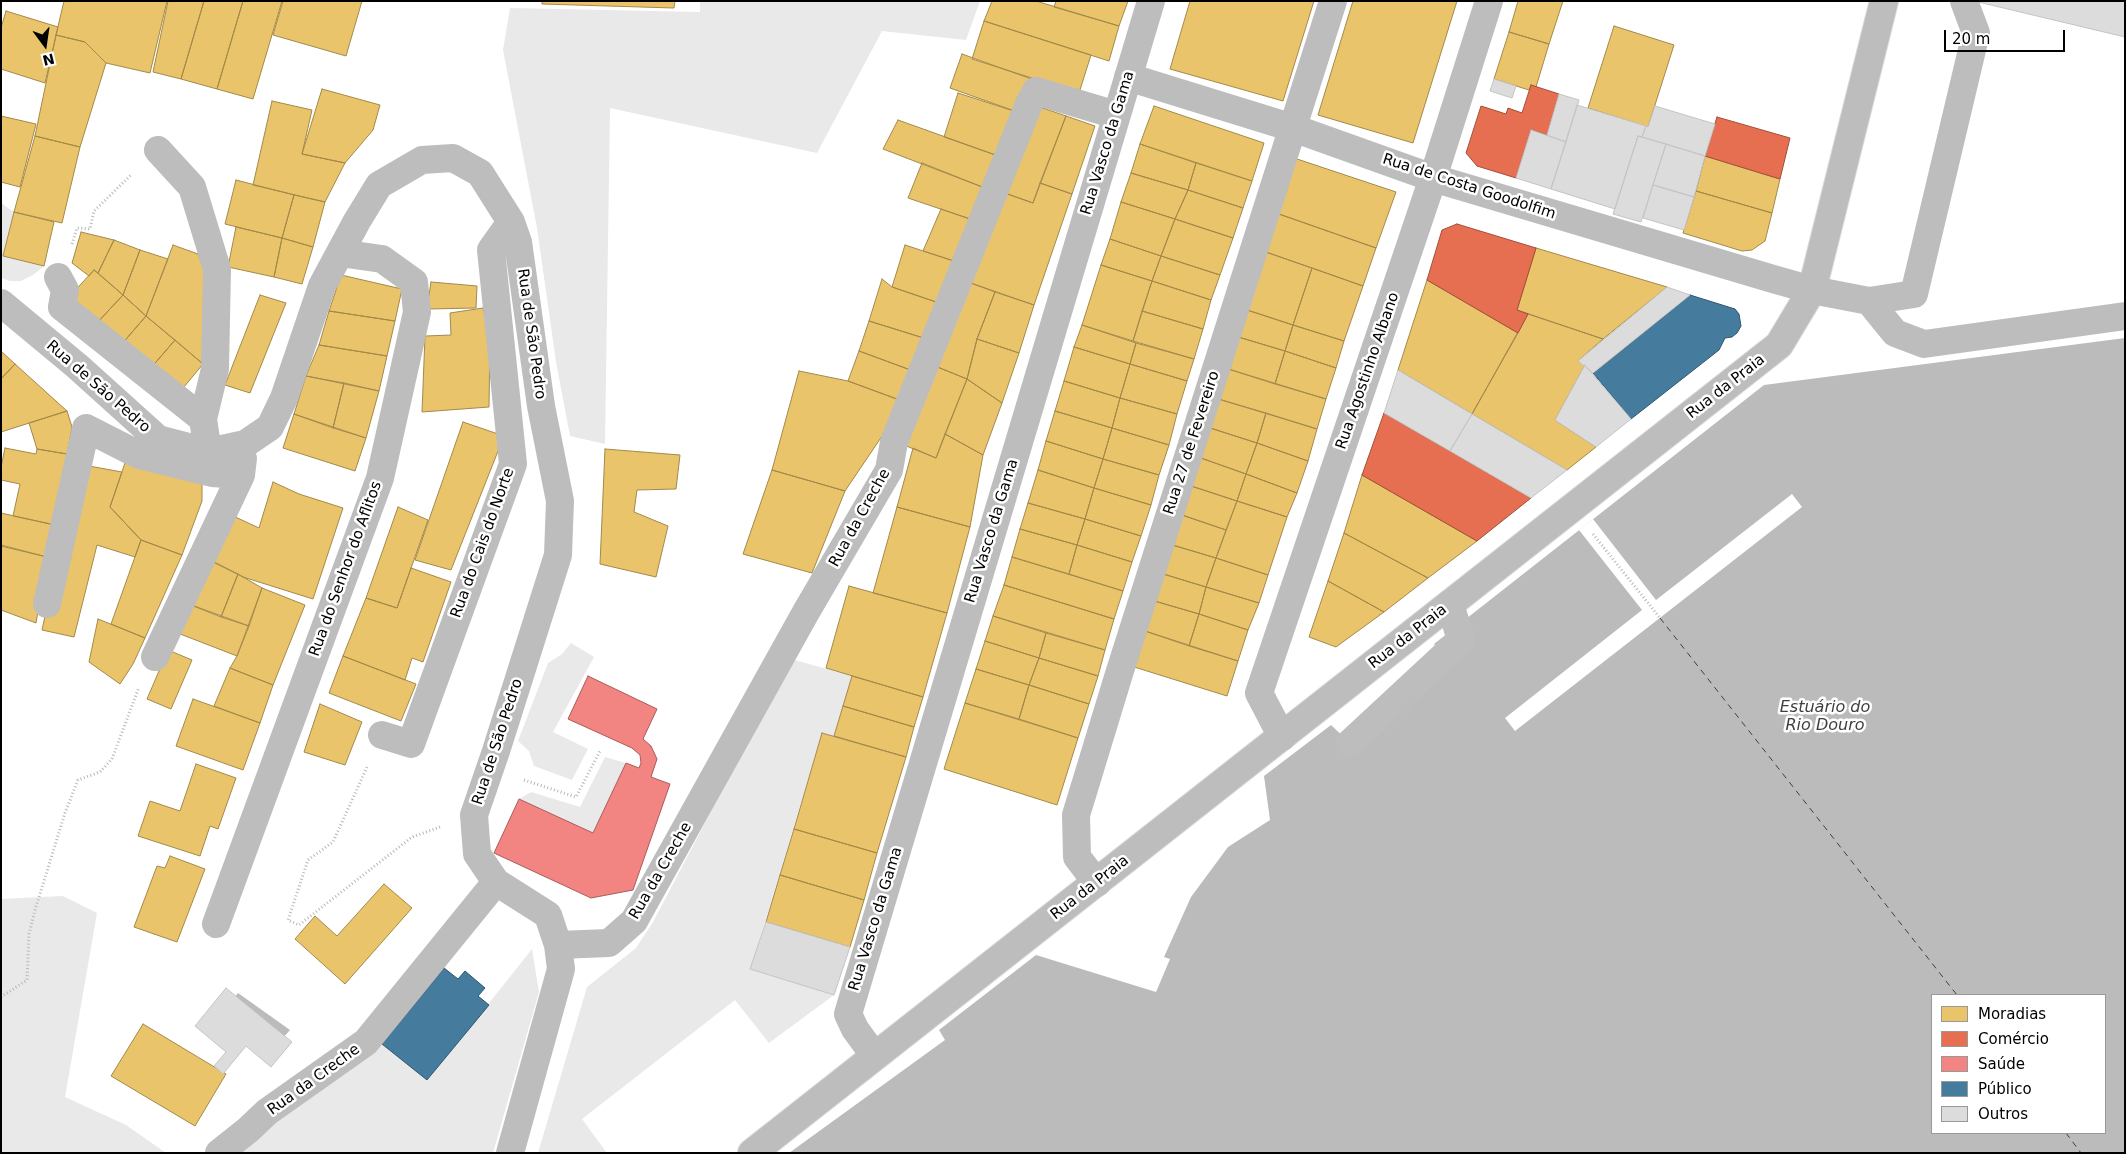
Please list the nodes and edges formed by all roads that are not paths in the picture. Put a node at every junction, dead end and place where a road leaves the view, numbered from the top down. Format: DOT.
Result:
graph roads {
  1 [pos="1151,1"];
  2 [pos="1333,1"];
  3 [pos="1489,1"];
  4 [pos="1884,1"];
  5 [pos="1964,1"];
  6 [pos="1128,78"];
  7 [pos="1116,115"];
  8 [pos="1293,128"];
  9 [pos="158,150"];
  10 [pos="1434,178"];
  11 [pos="511,222"];
  12 [pos="340,252"];
  13 [pos="58,277"];
  14 [pos="1812,290"];
  15 [pos="1869,302"];
  16 [pos="1,303"];
  17 [pos="2125,316"];
  18 [pos="203,419"];
  19 [pos="245,444"];
  20 [pos="208,452"];
  21 [pos="241,475"];
  22 [pos="47,604"];
  23 [pos="1450,604"];
  24 [pos="154,657"];
  25 [pos="382,735"];
  26 [pos="1282,737"];
  27 [pos="1350,743"];
  28 [pos="496,882"];
  29 [pos="1096,883"];
  30 [pos="216,924"];
  31 [pos="558,945"];
  32 [pos="874,1055"];
  33 [pos="219,1153"];
  34 [pos="510,1153"];
  35 [pos="752,1153"];
  1 -- 6 [label="street, Rua Vasco da Gama"];
  2 -- 8 [label="street, Rua 27 de Fevereiro"];
  3 -- 10 [label="street, Rua Agostinho Albano"];
  4 -- 14 [label="street, Rua da Praia"];
  5 -- 15 [label="street"];
  6 -- 7 [label="street, Rua Vasco da Gama"];
  6 -- 8 [label="street, Rua de Costa Goodolfim"];
  7 -- 31 [label="street, Rua da Creche"];
  7 -- 32 [label="street, Rua Vasco da Gama"];
  8 -- 10 [label="street, Rua de Costa Goodolfim"];
  8 -- 29 [label="street, Rua 27 de Fevereiro"];
  9 -- 18 [label="street"];
  10 -- 14 [label="street, Rua de Costa Goodolfim"];
  10 -- 26 [label="street, Rua Agostinho Albano"];
  11 -- 12 [label="street, Rua de São Pedro"];
  11 -- 25 [label="street, Rua do Cais do Norte"];
  11 -- 28 [label="street, Rua de São Pedro"];
  12 -- 19 [label="street, Rua de São Pedro"];
  12 -- 30 [label="street, Rua do Senhor do Aflitos"];
  13 -- 18 [label="street"];
  14 -- 15 [label="street, Rua de Costa Goodolfim"];
  14 -- 23 [label="street, Rua da Praia"];
  15 -- 17 [label="street"];
  16 -- 20 [label="street, Rua de São Pedro"];
  18 -- 20 [label="street"];
  19 -- 20 [label="street, Rua de São Pedro"];
  19 -- 21 [label="street"];
  21 -- 22 [label="street"];
  21 -- 24 [label="street"];
  23 -- 26 [label="street, Rua da Praia"];
  23 -- 27 [label="street"];
  26 -- 29 [label="street, Rua da Praia"];
  28 -- 31 [label="street, Rua de São Pedro"];
  28 -- 33 [label="street, Rua da Creche"];
  29 -- 32 [label="street, Rua da Praia"];
  31 -- 34 [label="street, Rua de São Pedro"];
  32 -- 35 [label="street, Rua da Praia"];
}
